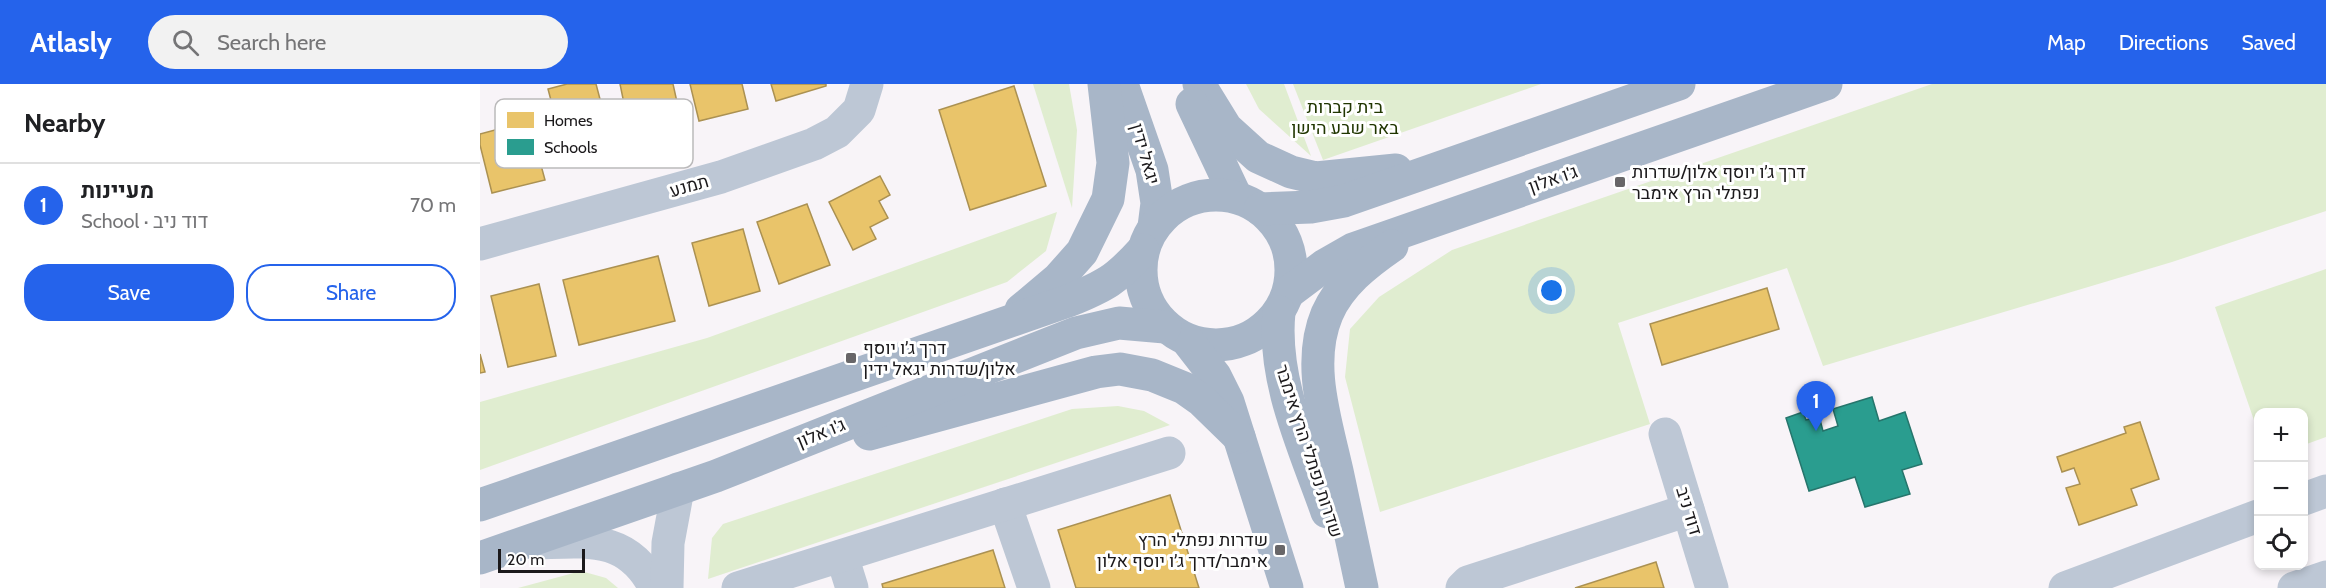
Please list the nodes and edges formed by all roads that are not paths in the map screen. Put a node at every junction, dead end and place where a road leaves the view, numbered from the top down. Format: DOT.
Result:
graph roads {
  1 [pos="867,84"];
  2 [pos="1104,84"];
  3 [pos="1122,84"];
  4 [pos="1185,84"];
  5 [pos="1198,84"];
  6 [pos="1678,84"];
  7 [pos="1827,84"];
  8 [pos="1448,165"];
  9 [pos="1248,203"];
  10 [pos="1421,225"];
  11 [pos="1148,238"];
  12 [pos="480,244"];
  13 [pos="1284,302"];
  14 [pos="1007,322"];
  15 [pos="1176,334"];
  16 [pos="1665,434"];
  17 [pos="1239,437"];
  18 [pos="1169,453"];
  19 [pos="716,476"];
  20 [pos="678,489"];
  21 [pos="2326,491"];
  22 [pos="2308,498"];
  23 [pos="1005,504"];
  24 [pos="480,505"];
  25 [pos="1688,510"];
  26 [pos="2254,518"];
  27 [pos="521,544"];
  28 [pos="842,556"];
  29 [pos="480,558"];
  30 [pos="2326,577"];
  31 [pos="655,588"];
  32 [pos="667,588"];
  33 [pos="738,588"];
  34 [pos="852,588"];
  35 [pos="1034,588"];
  36 [pos="1287,588"];
  37 [pos="1352,588"];
  38 [pos="1362,588"];
  39 [pos="1462,588"];
  40 [pos="1712,588"];
  41 [pos="2065,588"];
  42 [pos="2294,588"];
  1 -- 12 [label="street, תמנע"];
  2 -- 14 [label="main road"];
  3 -- 11 [label="main road, יגאל ידין"];
  4 -- 9 [label="main road"];
  5 -- 8 [label="main road"];
  6 -- 8 [label="main road"];
  7 -- 10 [label="main road, ג'ו אלון"];
  8 -- 9 [label="main road"];
  9 -- 11 [label="main road"];
  9 -- 13 [label="main road"];
  10 -- 13 [label="main road, ג'ו אלון"];
  10 -- 38 [label="main road"];
  11 -- 14 [label="main road"];
  11 -- 15 [label="main road"];
  13 -- 15 [label="main road"];
  13 -- 37 [label="main road, שדרות נפתלי הרץ אימבר"];
  14 -- 24 [label="main road"];
  15 -- 17 [label="main road"];
  15 -- 19 [label="main road, ג'ו אלון"];
  16 -- 25 [label="street, דוד ניב"];
  17 -- 19 [label="main road"];
  17 -- 36 [label="main road"];
  18 -- 23 [label="street"];
  19 -- 20 [label="main road, ג'ו אלון"];
  20 -- 27 [label="main road, ג'ו אלון"];
  20 -- 32 [label="street"];
  21 -- 22 [label="street"];
  23 -- 28 [label="street"];
  23 -- 35 [label="street"];
  25 -- 39 [label="street"];
  25 -- 40 [label="street, דוד ניב"];
  26 -- 41 [label="street"];
  27 -- 29 [label="main road, ג'ו אלון"];
  27 -- 31 [label="street"];
  28 -- 33 [label="street"];
  28 -- 34 [label="street"];
  30 -- 42 [label="street"];
}
